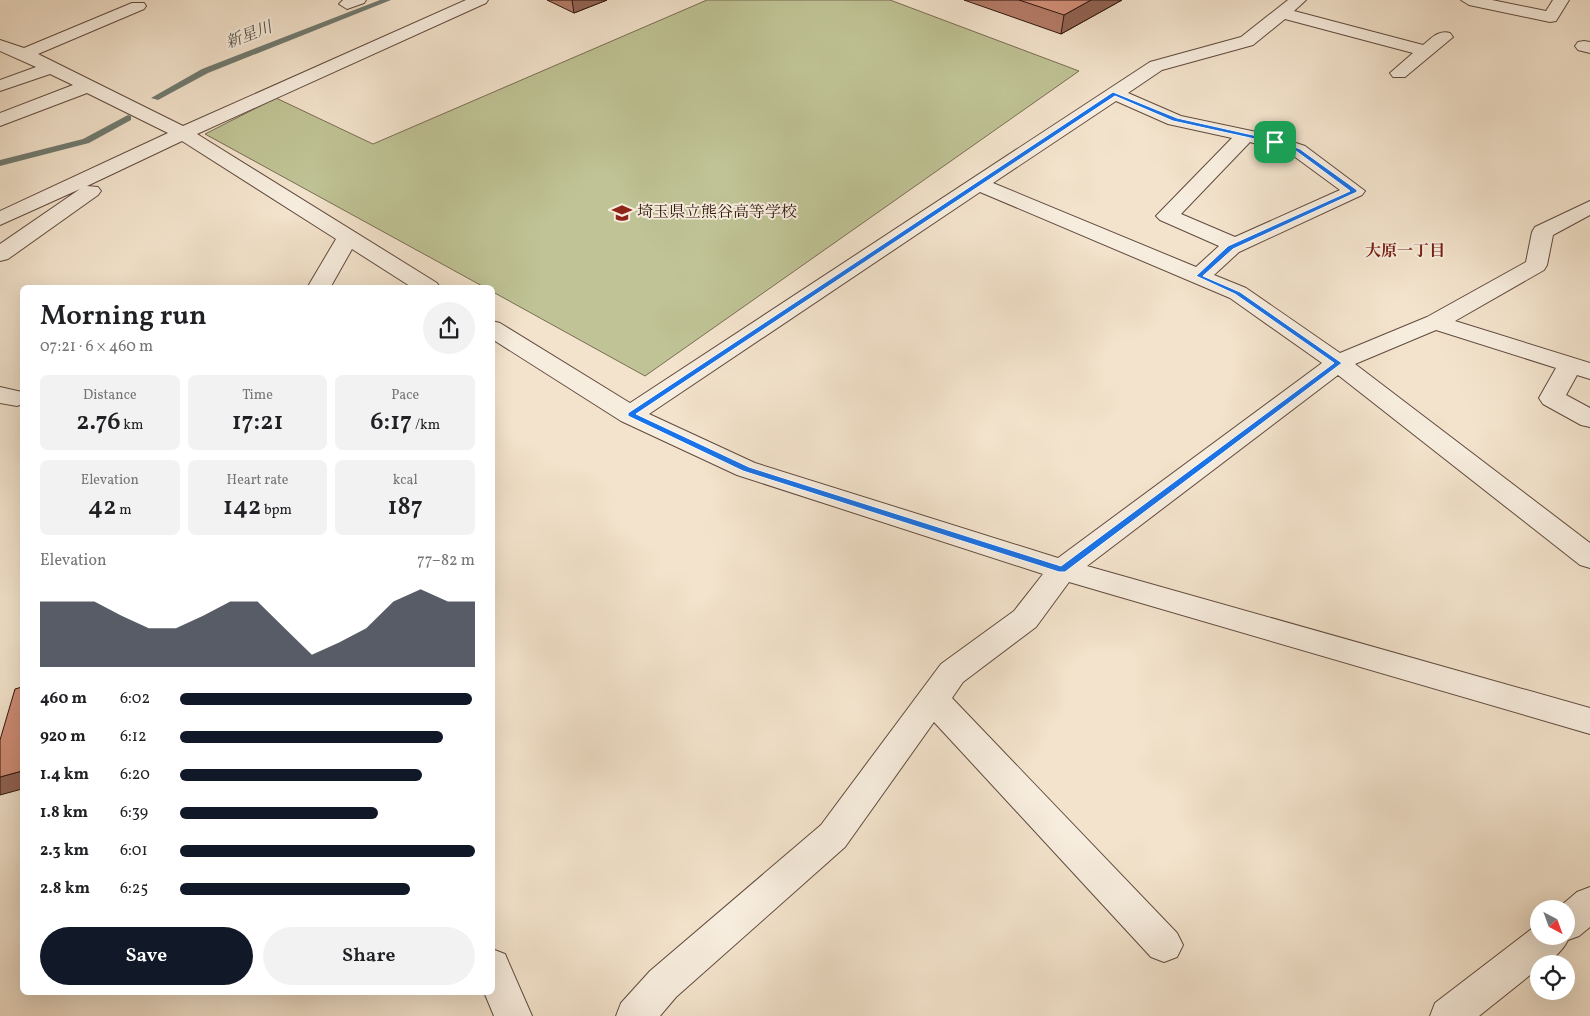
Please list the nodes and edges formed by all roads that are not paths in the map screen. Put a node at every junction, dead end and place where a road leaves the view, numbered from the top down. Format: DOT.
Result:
graph roads {
  1 [pos="480,0"];
  2 [pos="1298,0"];
  3 [pos="1469,0"];
  4 [pos="1561,0"];
  5 [pos="138,6"];
  6 [pos="1281,13"];
  7 [pos="1444,37"];
  8 [pos="0,45"];
  9 [pos="1427,51"];
  10 [pos="24,54"];
  11 [pos="51,67"];
  12 [pos="1399,73"];
  13 [pos="0,86"];
  14 [pos="88,86"];
  15 [pos="1115,94"];
  16 [pos="0,120"];
  17 [pos="183,133"];
  18 [pos="1246,135"];
  19 [pos="151,150"];
  20 [pos="978,184"];
  21 [pos="1590,207"];
  22 [pos="0,219"];
  23 [pos="348,236"];
  24 [pos="1234,246"];
  25 [pos="0,254"];
  26 [pos="1199,276"];
  27 [pos="320,285"];
  28 [pos="424,285"];
  29 [pos="1435,322"];
  30 [pos="495,330"];
  31 [pos="1338,363"];
  32 [pos="1580,368"];
  33 [pos="630,415"];
  34 [pos="1590,419"];
  35 [pos="1590,558"];
  36 [pos="1062,570"];
  37 [pos="933,700"];
  38 [pos="1590,721"];
  39 [pos="1590,904"];
  40 [pos="1575,916"];
  41 [pos="1164,945"];
  42 [pos="1540,945"];
  43 [pos="495,974"];
  44 [pos="513,1016"];
  45 [pos="635,1016"];
  46 [pos="1449,1016"];
  1 -- 17 [label="street"];
  2 -- 6 [label="street"];
  3 -- 4 [label="street"];
  5 -- 10 [label="street"];
  6 -- 9 [label="street"];
  6 -- 15 [label="street"];
  7 -- 9 [label="street"];
  8 -- 10 [label="street"];
  9 -- 12 [label="street"];
  10 -- 11 [label="street"];
  11 -- 13 [label="street"];
  11 -- 14 [label="street"];
  14 -- 16 [label="street"];
  14 -- 17 [label="street"];
  15 -- 18 [label="street"];
  15 -- 20 [label="street"];
  17 -- 19 [label="street"];
  17 -- 23 [label="street"];
  18 -- 24 [label="street"];
  18 -- 24 [label="street"];
  19 -- 22 [label="street"];
  19 -- 25 [label="street"];
  20 -- 26 [label="street"];
  20 -- 33 [label="street"];
  21 -- 29 [label="street"];
  23 -- 27 [label="street"];
  23 -- 28 [label="street"];
  24 -- 26 [label="street"];
  26 -- 31 [label="street"];
  29 -- 31 [label="street"];
  29 -- 32 [label="street"];
  30 -- 33 [label="street"];
  31 -- 35 [label="street"];
  31 -- 36 [label="street"];
  32 -- 34 [label="street"];
  33 -- 36 [label="street"];
  36 -- 37 [label="street"];
  36 -- 38 [label="street"];
  37 -- 41 [label="street"];
  37 -- 45 [label="street"];
  39 -- 40 [label="street"];
  42 -- 46 [label="street"];
  43 -- 44 [label="street"];
}
